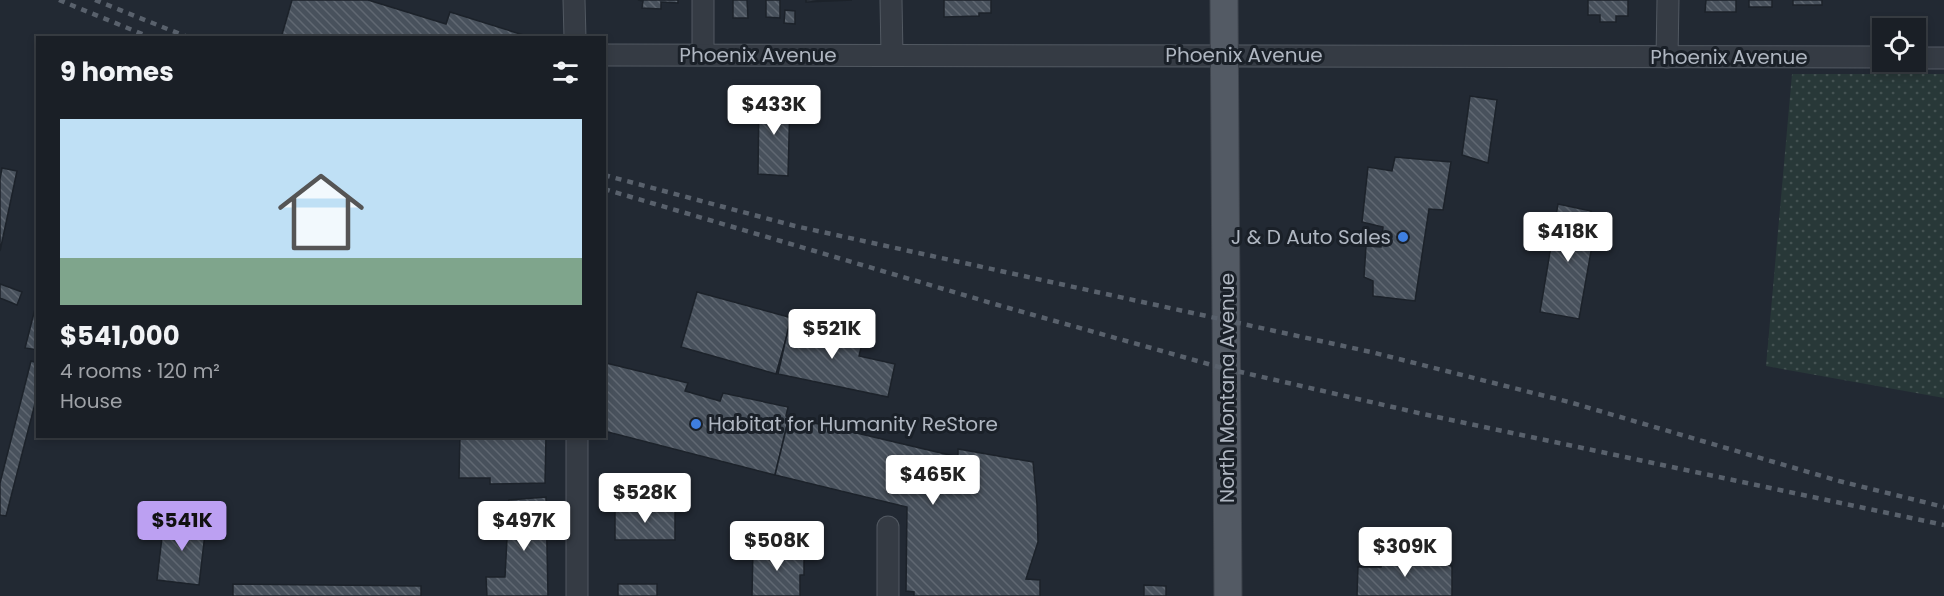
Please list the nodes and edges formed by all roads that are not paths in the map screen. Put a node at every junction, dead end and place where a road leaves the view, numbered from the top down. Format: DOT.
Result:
graph roads {
  1 [pos="574,0"];
  2 [pos="704,0"];
  3 [pos="891,0"];
  4 [pos="1224,0"];
  5 [pos="1668,0"];
  6 [pos="575,36"];
  7 [pos="703,54"];
  8 [pos="606,55"];
  9 [pos="892,55"];
  10 [pos="1224,55"];
  11 [pos="1667,57"];
  12 [pos="1872,57"];
  13 [pos="1926,58"];
  14 [pos="1944,58"];
  15 [pos="577,438"];
  16 [pos="888,527"];
  17 [pos="577,596"];
  18 [pos="888,596"];
  19 [pos="1228,596"];
  1 -- 6 [label="street"];
  2 -- 7 [label="street"];
  3 -- 9 [label="street"];
  4 -- 10 [label="main road, North Montana Avenue"];
  5 -- 11 [label="street"];
  7 -- 8 [label="street, Phoenix Avenue"];
  7 -- 9 [label="street, Phoenix Avenue"];
  9 -- 10 [label="street, Phoenix Avenue"];
  10 -- 11 [label="street, Phoenix Avenue"];
  10 -- 19 [label="main road, North Montana Avenue"];
  11 -- 12 [label="street, Phoenix Avenue"];
  13 -- 14 [label="street"];
  15 -- 17 [label="street"];
  16 -- 18 [label="street"];
}
